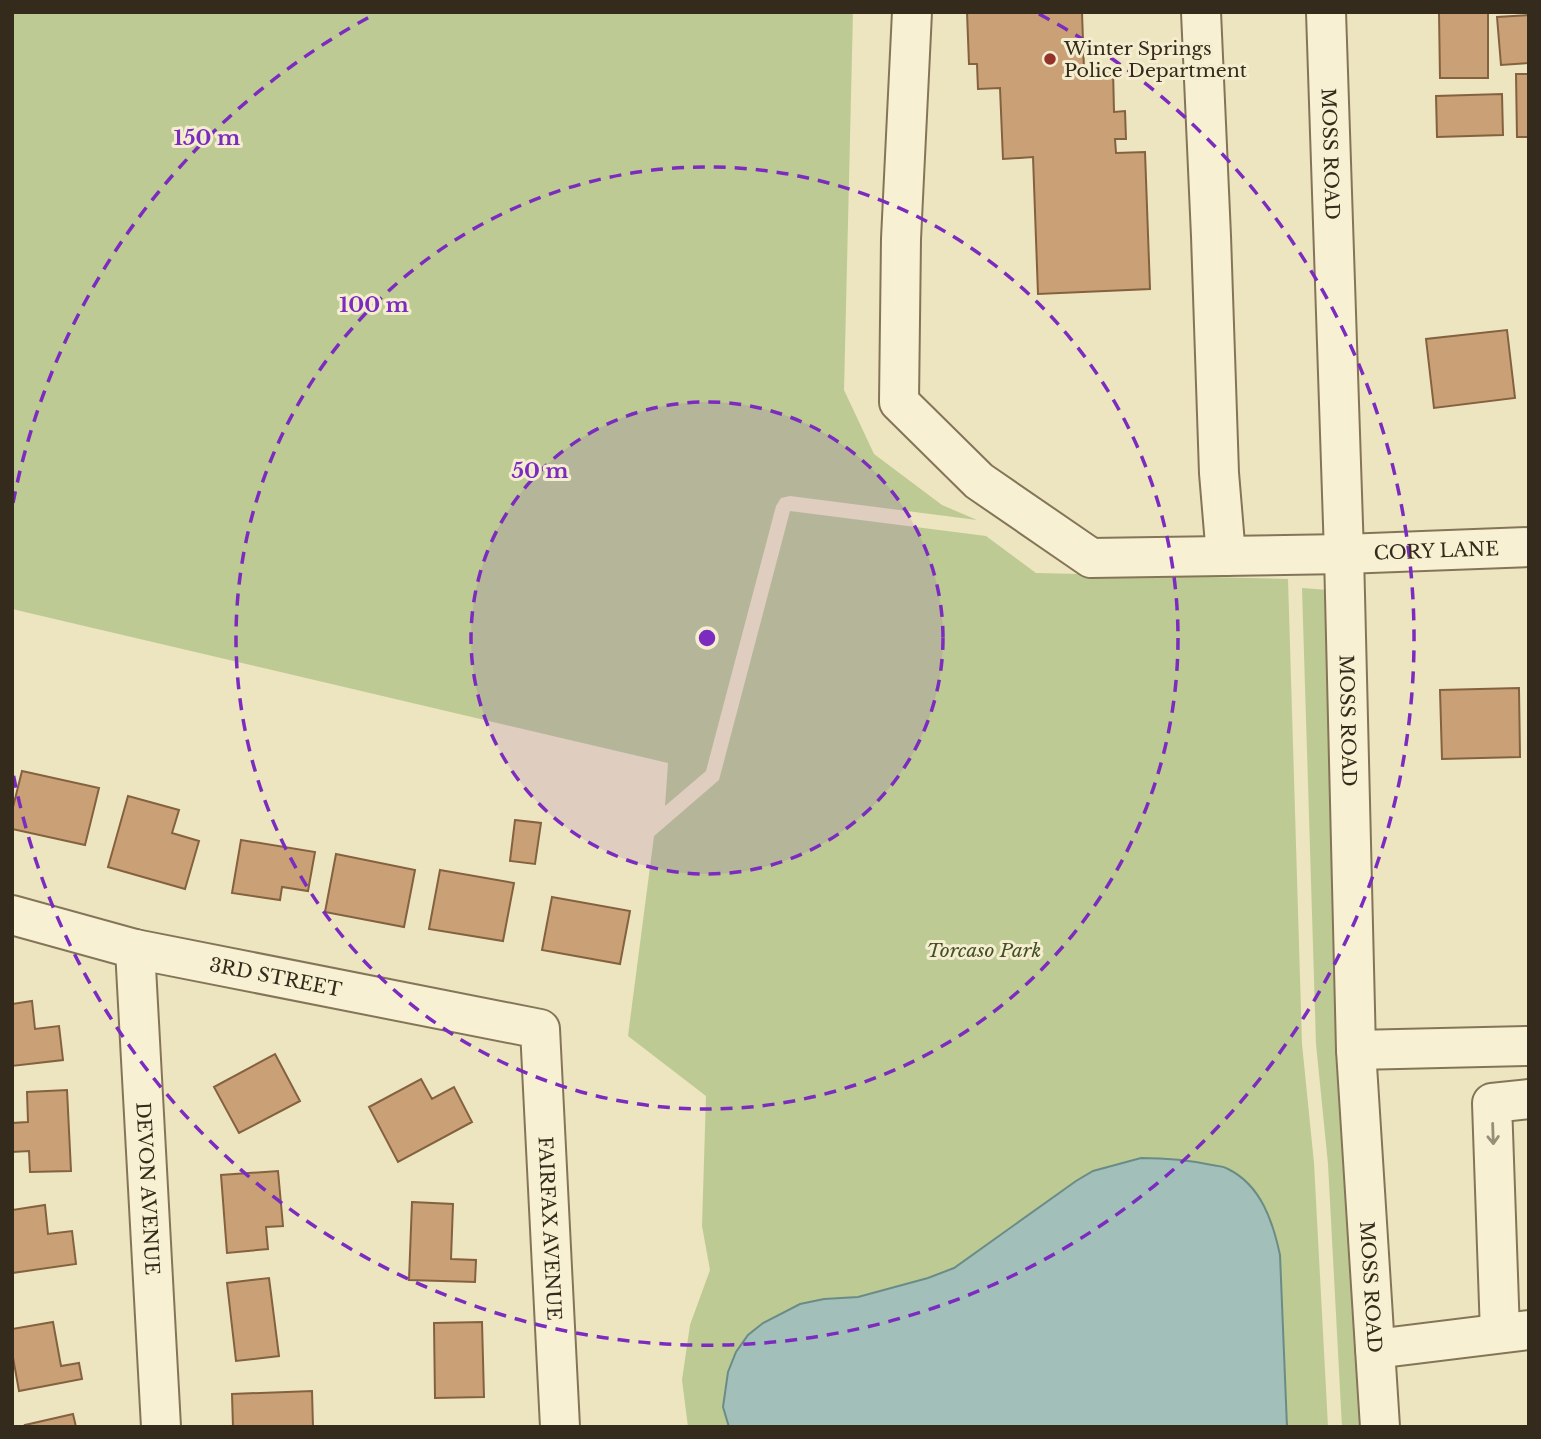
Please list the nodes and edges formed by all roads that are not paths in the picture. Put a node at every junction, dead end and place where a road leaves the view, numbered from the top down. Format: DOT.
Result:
graph roads {
  1 [pos="912,12"];
  2 [pos="1200,12"];
  3 [pos="1326,12"];
  4 [pos="1529,547"];
  5 [pos="1343,554"];
  6 [pos="1226,556"];
  7 [pos="12,915"];
  8 [pos="135,948"];
  9 [pos="540,1029"];
  10 [pos="1529,1046"];
  11 [pos="1356,1050"];
  12 [pos="1529,1099"];
  13 [pos="1515,1331"];
  14 [pos="1375,1349"];
  15 [pos="161,1427"];
  16 [pos="560,1427"];
  17 [pos="1380,1427"];
  1 -- 6 [label="street, CORY LANE"];
  2 -- 6 [label="street"];
  3 -- 5 [label="street, MOSS ROAD"];
  4 -- 5 [label="street, CORY LANE"];
  5 -- 6 [label="street, CORY LANE"];
  5 -- 11 [label="street, MOSS ROAD"];
  7 -- 8 [label="street, 3RD STREET"];
  8 -- 9 [label="street, 3RD STREET"];
  8 -- 15 [label="street, DEVON AVENUE"];
  9 -- 16 [label="street, FAIRFAX AVENUE"];
  10 -- 11 [label="street"];
  11 -- 14 [label="street, MOSS ROAD"];
  12 -- 13 [label="street, one-way"];
  13 -- 14 [label="street"];
  14 -- 17 [label="street, MOSS ROAD"];
}
